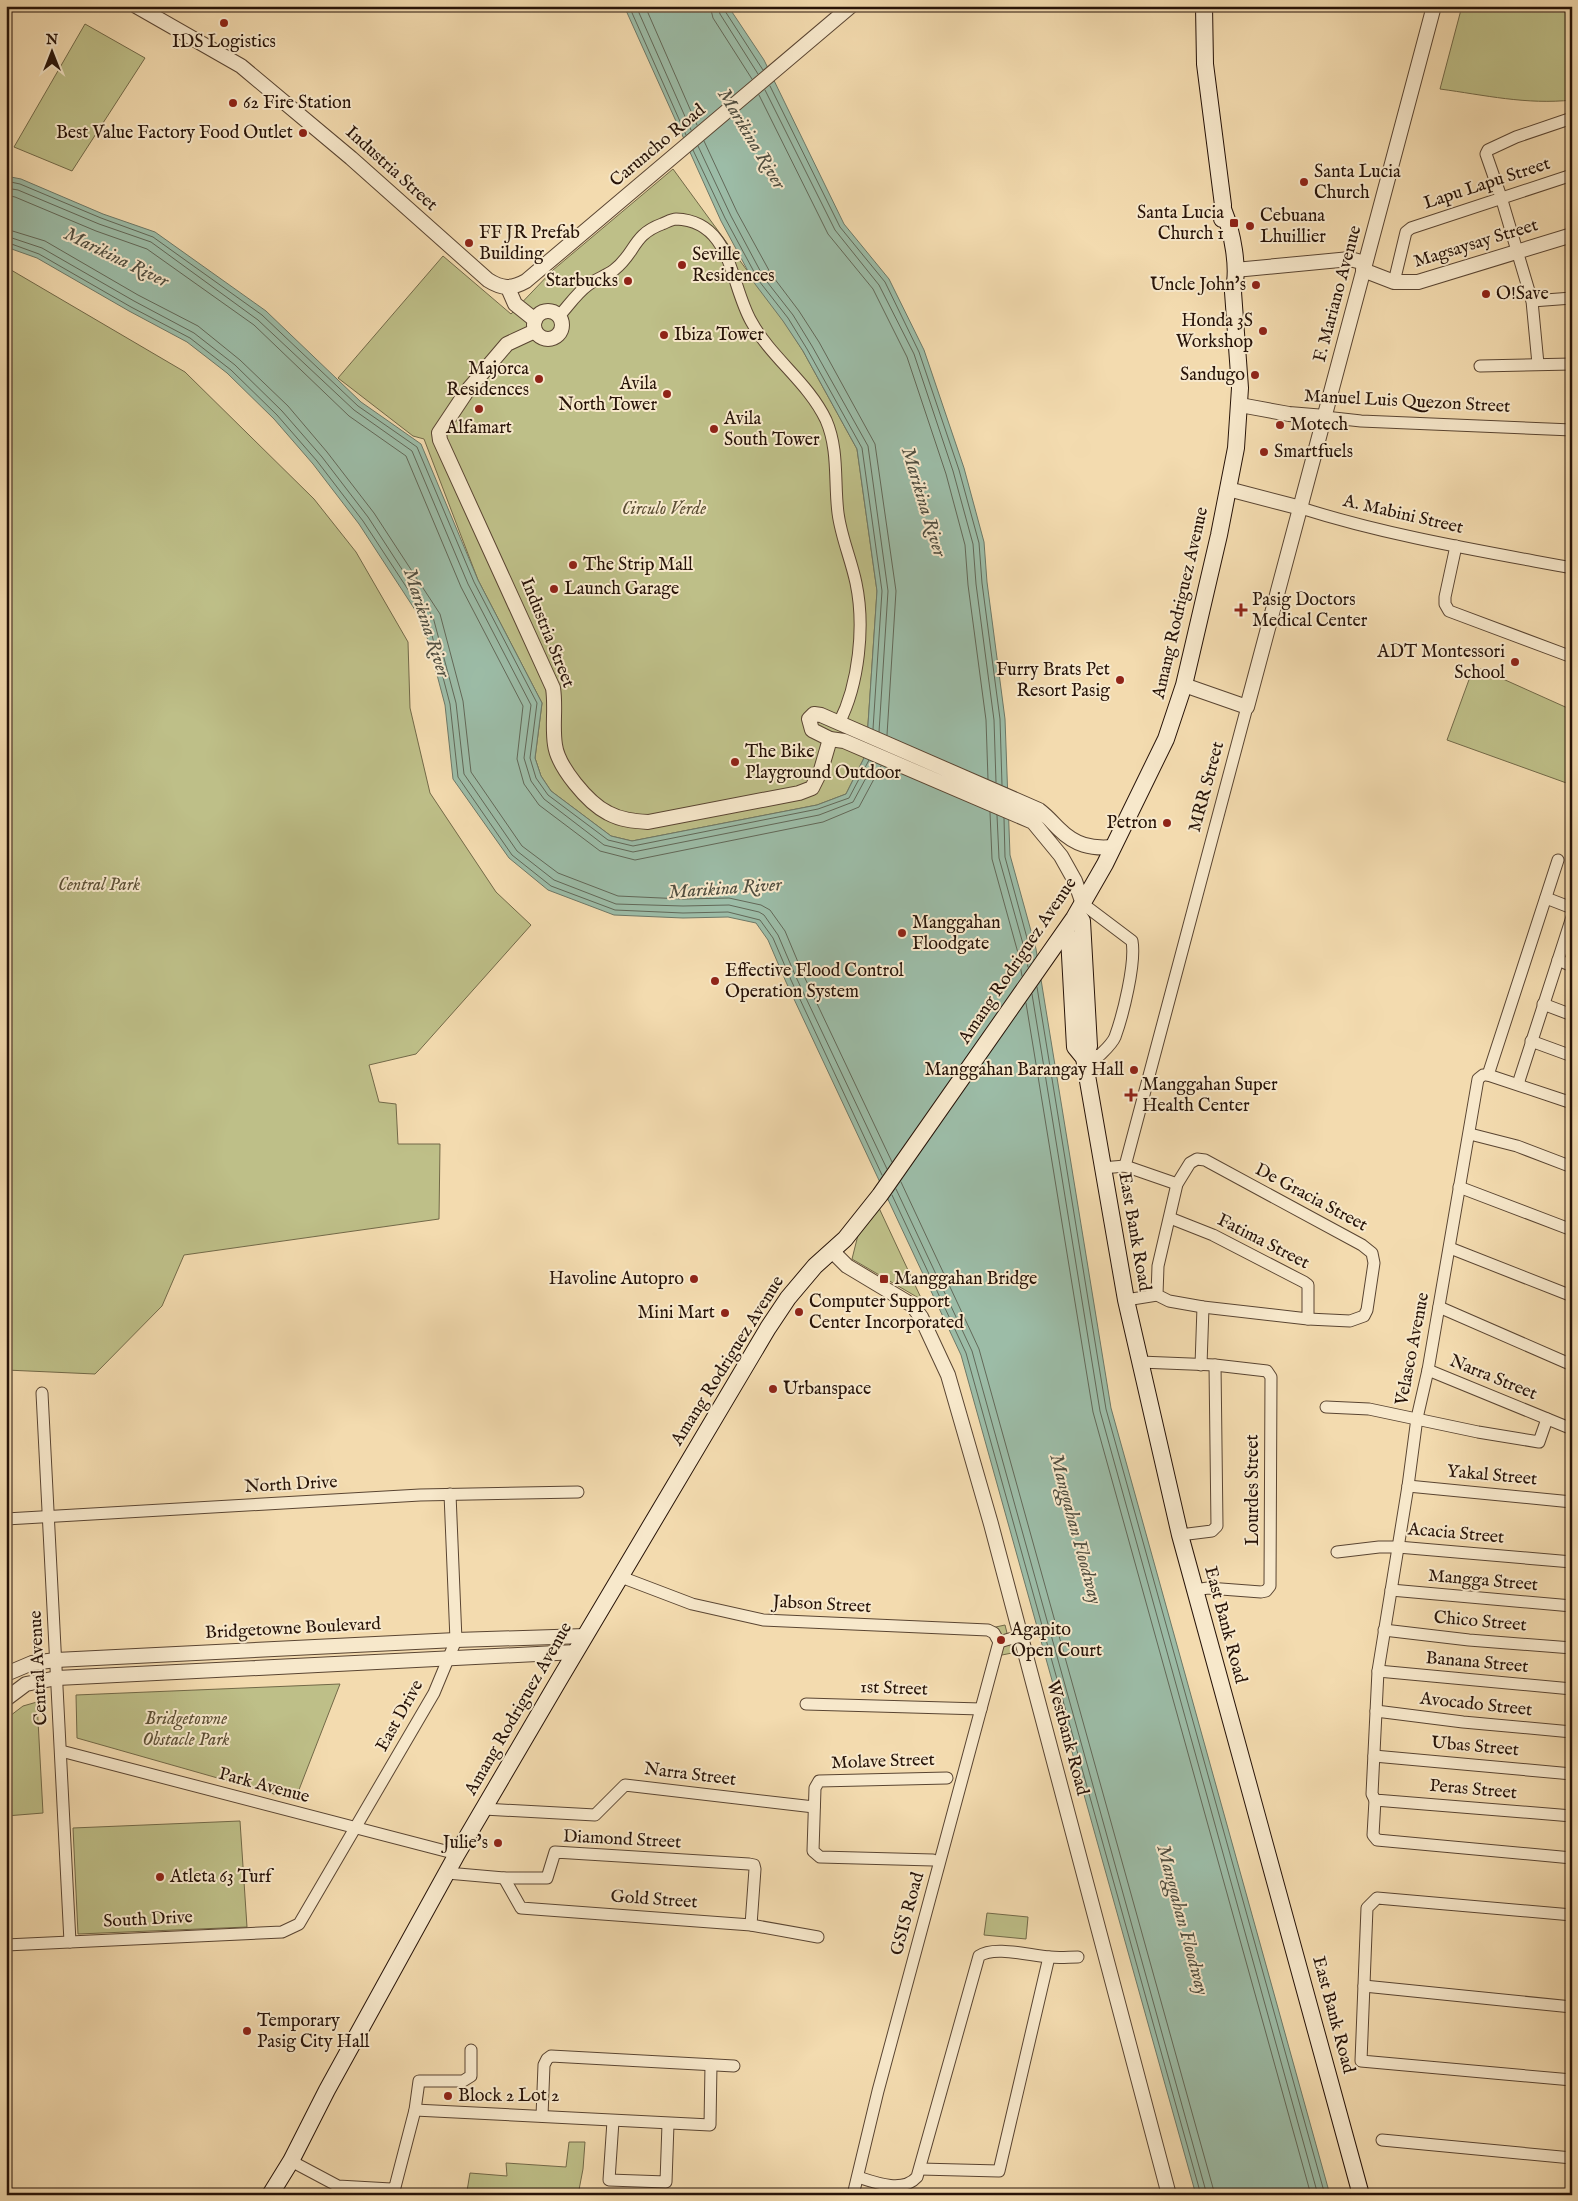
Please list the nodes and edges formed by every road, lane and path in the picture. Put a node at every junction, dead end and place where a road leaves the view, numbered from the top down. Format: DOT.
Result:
graph roads {
  1 [pos="136,6"];
  2 [pos="851,6"];
  3 [pos="1204,6"];
  4 [pos="1434,6"];
  5 [pos="1572,118"];
  6 [pos="1572,175"];
  7 [pos="1501,197"];
  8 [pos="1223,209"];
  9 [pos="1572,235"];
  10 [pos="1517,251"];
  11 [pos="1364,267"];
  12 [pos="1235,270"];
  13 [pos="1394,282"];
  14 [pos="508,288"];
  15 [pos="1233,292"];
  16 [pos="1572,298"];
  17 [pos="1532,301"];
  18 [pos="560,315"];
  19 [pos="535,325"];
  20 [pos="1538,364"];
  21 [pos="1572,364"];
  22 [pos="1480,366"];
  23 [pos="1240,404"];
  24 [pos="1325,417"];
  25 [pos="1572,430"];
  26 [pos="1228,489"];
  27 [pos="1301,508"];
  28 [pos="1456,546"];
  29 [pos="1572,568"];
  30 [pos="1572,657"];
  31 [pos="1184,685"];
  32 [pos="1247,708"];
  33 [pos="845,726"];
  34 [pos="838,739"];
  35 [pos="1036,816"];
  36 [pos="1075,845"];
  37 [pos="1113,847"];
  38 [pos="1061,856"];
  39 [pos="1558,860"];
  40 [pos="1105,864"];
  41 [pos="1546,898"];
  42 [pos="1572,908"];
  43 [pos="1080,909"];
  44 [pos="1572,918"];
  45 [pos="1065,932"];
  46 [pos="1558,960"];
  47 [pos="1572,966"];
  48 [pos="1543,1004"];
  49 [pos="1572,1015"];
  50 [pos="1531,1040"];
  51 [pos="1572,1056"];
  52 [pos="1084,1058"];
  53 [pos="1488,1075"];
  54 [pos="1518,1084"];
  55 [pos="1572,1103"];
  56 [pos="1470,1134"];
  57 [pos="1125,1166"];
  58 [pos="1572,1166"];
  59 [pos="1102,1168"];
  60 [pos="1177,1184"];
  61 [pos="1459,1187"];
  62 [pos="1170,1218"];
  63 [pos="1572,1230"];
  64 [pos="1450,1248"];
  65 [pos="832,1251"];
  66 [pos="1157,1295"];
  67 [pos="1572,1296"];
  68 [pos="1126,1300"];
  69 [pos="1203,1306"];
  70 [pos="1439,1307"];
  71 [pos="1308,1319"];
  72 [pos="1140,1362"];
  73 [pos="1201,1365"];
  74 [pos="1215,1365"];
  75 [pos="1572,1365"];
  76 [pos="1428,1370"];
  77 [pos="42,1393"];
  78 [pos="1326,1407"];
  79 [pos="1417,1418"];
  80 [pos="1548,1419"];
  81 [pos="1572,1429"];
  82 [pos="1408,1486"];
  83 [pos="578,1492"];
  84 [pos="450,1494"];
  85 [pos="1572,1502"];
  86 [pos="49,1517"];
  87 [pos="6,1519"];
  88 [pos="1180,1535"];
  89 [pos="1398,1547"];
  90 [pos="1337,1552"];
  91 [pos="1572,1562"];
  92 [pos="621,1577"];
  93 [pos="1195,1590"];
  94 [pos="1391,1590"];
  95 [pos="1572,1606"];
  96 [pos="1384,1630"];
  97 [pos="585,1636"];
  98 [pos="1020,1636"];
  99 [pos="456,1640"];
  100 [pos="999,1642"];
  101 [pos="1572,1648"];
  102 [pos="576,1652"];
  103 [pos="450,1657"];
  104 [pos="56,1660"];
  105 [pos="1378,1671"];
  106 [pos="6,1674"];
  107 [pos="57,1678"];
  108 [pos="1572,1689"];
  109 [pos="6,1699"];
  110 [pos="806,1704"];
  111 [pos="981,1709"];
  112 [pos="1376,1711"];
  113 [pos="1572,1732"];
  114 [pos="61,1751"];
  115 [pos="1374,1756"];
  116 [pos="1572,1774"];
  117 [pos="947,1778"];
  118 [pos="1373,1799"];
  119 [pos="814,1807"];
  120 [pos="484,1809"];
  121 [pos="1572,1816"];
  122 [pos="356,1828"];
  123 [pos="458,1854"];
  124 [pos="1572,1858"];
  125 [pos="933,1860"];
  126 [pos="447,1874"];
  127 [pos="504,1878"];
  128 [pos="1572,1915"];
  129 [pos="751,1926"];
  130 [pos="291,1929"];
  131 [pos="818,1937"];
  132 [pos="70,1942"];
  133 [pos="6,1945"];
  134 [pos="1049,1957"];
  135 [pos="1078,1957"];
  136 [pos="1364,1986"];
  137 [pos="1572,2007"];
  138 [pos="471,2050"];
  139 [pos="710,2065"];
  140 [pos="734,2066"];
  141 [pos="1572,2080"];
  142 [pos="415,2110"];
  143 [pos="542,2116"];
  144 [pos="613,2121"];
  145 [pos="668,2124"];
  146 [pos="1382,2140"];
  147 [pos="1572,2158"];
  148 [pos="291,2161"];
  149 [pos="920,2169"];
  150 [pos="858,2177"];
  151 [pos="270,2195"];
  152 [pos="853,2195"];
  153 [pos="1170,2195"];
  154 [pos="1361,2195"];
  1 -- 14 [label="street, Industria Street"];
  2 -- 14 [label="street, Caruncho Road"];
  3 -- 8 [label="main road, Amang Rodriguez Avenue"];
  4 -- 11 [label="street, F. Mariano Avenue"];
  5 -- 7 [label="street"];
  6 -- 7 [label="street, Lapu Lapu Street"];
  7 -- 10 [label="street"];
  7 -- 13 [label="street, Lapu Lapu Street"];
  8 -- 12 [label="main road, Amang Rodriguez Avenue"];
  8 -- 15 [label="main road, Amang Rodriguez Avenue"];
  9 -- 10 [label="street, Magsaysay Street"];
  10 -- 13 [label="street, Magsaysay Street"];
  10 -- 17 [label="street"];
  11 -- 12 [label="street, Magsaysay Street"];
  11 -- 13 [label="street, Magsaysay Street"];
  11 -- 24 [label="street, F. Mariano Avenue"];
  12 -- 15 [label="main road, Amang Rodriguez Avenue"];
  14 -- 19 [label="street"];
  15 -- 23 [label="main road, Amang Rodriguez Avenue"];
  16 -- 17 [label="street"];
  17 -- 20 [label="street"];
  18 -- 19 [label="street"];
  18 -- 19 [label="street"];
  18 -- 33 [label="street"];
  19 -- 34 [label="street, Industria Street"];
  20 -- 21 [label="street"];
  20 -- 22 [label="street"];
  23 -- 24 [label="street, Manuel Luis Quezon Street"];
  23 -- 26 [label="main road, Amang Rodriguez Avenue"];
  24 -- 25 [label="street, Manuel Luis Quezon Street"];
  24 -- 27 [label="street, MRR Street"];
  26 -- 27 [label="street, A. Mabini Street"];
  26 -- 31 [label="main road, Amang Rodriguez Avenue"];
  27 -- 28 [label="street, A. Mabini Street"];
  27 -- 32 [label="street, MRR Street"];
  28 -- 29 [label="street, A. Mabini Street"];
  28 -- 30 [label="street"];
  31 -- 32 [label="street"];
  31 -- 37 [label="main road, Amang Rodriguez Avenue"];
  32 -- 57 [label="street, MRR Street"];
  33 -- 34 [label="street"];
  33 -- 34 [label="street"];
  33 -- 35 [label="street"];
  34 -- 35 [label="street"];
  35 -- 36 [label="street"];
  35 -- 38 [label="street"];
  36 -- 37 [label="street"];
  36 -- 38 [label="street"];
  36 -- 40 [label="street"];
  37 -- 40 [label="main road, Amang Rodriguez Avenue"];
  38 -- 43 [label="street"];
  39 -- 41 [label="street"];
  40 -- 43 [label="main road, Amang Rodriguez Avenue"];
  41 -- 42 [label="street"];
  41 -- 53 [label="street"];
  43 -- 45 [label="main road, Amang Rodriguez Avenue"];
  43 -- 52 [label="main road, East Bank Road"];
  43 -- 52 [label="street"];
  44 -- 46 [label="street"];
  45 -- 52 [label="main road, East Bank Road"];
  45 -- 65 [label="main road, Amang Rodriguez Avenue"];
  46 -- 47 [label="street"];
  46 -- 48 [label="street"];
  48 -- 49 [label="street"];
  48 -- 50 [label="street"];
  50 -- 51 [label="street"];
  50 -- 54 [label="street"];
  52 -- 59 [label="main road, East Bank Road"];
  53 -- 54 [label="street"];
  53 -- 56 [label="street, Velasco Avenue"];
  54 -- 55 [label="street"];
  56 -- 58 [label="street"];
  56 -- 61 [label="street, Velasco Avenue"];
  57 -- 59 [label="street"];
  57 -- 60 [label="street"];
  59 -- 68 [label="main road, East Bank Road"];
  60 -- 62 [label="street, De Gracia Street"];
  60 -- 71 [label="street, De Gracia Street"];
  61 -- 63 [label="street"];
  61 -- 64 [label="street, Velasco Avenue"];
  62 -- 66 [label="street, De Gracia Street"];
  62 -- 71 [label="street, Fatima Street"];
  64 -- 67 [label="street"];
  64 -- 70 [label="street, Velasco Avenue"];
  65 -- 92 [label="main road, Amang Rodriguez Avenue"];
  65 -- 98 [label="street, Westbank Road"];
  66 -- 68 [label="street"];
  66 -- 69 [label="street, De Gracia Street"];
  68 -- 72 [label="main road, East Bank Road"];
  69 -- 71 [label="street, De Gracia Street"];
  69 -- 73 [label="street"];
  70 -- 75 [label="street"];
  70 -- 76 [label="street, Velasco Avenue"];
  72 -- 73 [label="street, Lourdes Street"];
  72 -- 88 [label="main road, East Bank Road"];
  73 -- 74 [label="street, Lourdes Street"];
  74 -- 88 [label="street, Lourdes Street"];
  74 -- 93 [label="street, Lourdes Street"];
  76 -- 79 [label="street, Velasco Avenue"];
  76 -- 80 [label="street, Narra Street"];
  77 -- 86 [label="street, Central Avenue"];
  78 -- 79 [label="street"];
  79 -- 80 [label="street"];
  79 -- 82 [label="street, Velasco Avenue"];
  80 -- 81 [label="street, Narra Street"];
  82 -- 85 [label="street, Yakal Street"];
  82 -- 89 [label="street, Velasco Avenue"];
  83 -- 84 [label="street, North Drive"];
  84 -- 86 [label="street, North Drive"];
  84 -- 99 [label="street, East Drive"];
  86 -- 87 [label="street, North Drive"];
  86 -- 104 [label="street, Central Avenue"];
  88 -- 93 [label="main road, East Bank Road"];
  89 -- 90 [label="street, Acacia Street"];
  89 -- 91 [label="street, Acacia Street"];
  89 -- 94 [label="street, Velasco Avenue"];
  92 -- 97 [label="main road, Amang Rodriguez Avenue"];
  92 -- 100 [label="street, Jabson Street"];
  93 -- 154 [label="main road, East Bank Road"];
  94 -- 95 [label="street, Mangga Street"];
  94 -- 96 [label="street, Velasco Avenue"];
  96 -- 101 [label="street, Chico Street"];
  96 -- 105 [label="street, Velasco Avenue"];
  97 -- 99 [label="street, Bridgetowne Boulevard"];
  97 -- 102 [label="main road, Amang Rodriguez Avenue"];
  98 -- 100 [label="street"];
  98 -- 153 [label="street, Westbank Road"];
  99 -- 103 [label="street, East Drive"];
  99 -- 104 [label="street, Bridgetowne Boulevard"];
  100 -- 111 [label="street, GSIS Road"];
  102 -- 103 [label="street, Bridgetowne Boulevard"];
  102 -- 120 [label="main road, Amang Rodriguez Avenue"];
  103 -- 107 [label="street, Bridgetowne Boulevard"];
  103 -- 122 [label="street, East Drive"];
  104 -- 106 [label="street, Bridgetowne Boulevard"];
  104 -- 107 [label="street, Central Avenue"];
  105 -- 108 [label="street, Banana Street"];
  105 -- 112 [label="street, Velasco Avenue"];
  107 -- 109 [label="street, Bridgetowne Boulevard"];
  107 -- 114 [label="street, Central Avenue"];
  110 -- 111 [label="street, 1st Street"];
  111 -- 150 [label="street, GSIS Road"];
  112 -- 113 [label="street, Avocado Street"];
  112 -- 115 [label="street, Velasco Avenue"];
  114 -- 122 [label="street, Park Avenue"];
  114 -- 132 [label="street, Central Avenue"];
  115 -- 116 [label="street, Ubas Street"];
  115 -- 118 [label="street, Velasco Avenue"];
  117 -- 119 [label="street, Molave Street"];
  118 -- 121 [label="street, Peras Street"];
  118 -- 124 [label="street, Velasco Avenue"];
  119 -- 120 [label="street, Narra Street"];
  119 -- 125 [label="street"];
  120 -- 123 [label="main road, Amang Rodriguez Avenue"];
  122 -- 123 [label="street, Park Avenue"];
  122 -- 130 [label="street, East Drive"];
  123 -- 126 [label="main road, Amang Rodriguez Avenue"];
  126 -- 127 [label="street, Diamond Street"];
  126 -- 148 [label="main road, Amang Rodriguez Avenue"];
  127 -- 129 [label="street, Gold Street"];
  127 -- 129 [label="street, Diamond Street"];
  128 -- 136 [label="street"];
  129 -- 131 [label="street, Gold Street"];
  130 -- 132 [label="street, South Drive"];
  132 -- 133 [label="street, South Drive"];
  134 -- 135 [label="street"];
  134 -- 149 [label="street"];
  134 -- 149 [label="street"];
  136 -- 137 [label="street"];
  136 -- 141 [label="street"];
  138 -- 142 [label="street"];
  139 -- 140 [label="street"];
  139 -- 143 [label="street"];
  139 -- 145 [label="street"];
  142 -- 143 [label="street"];
  142 -- 148 [label="street"];
  143 -- 144 [label="street"];
  144 -- 145 [label="street"];
  144 -- 145 [label="street"];
  146 -- 147 [label="street"];
  148 -- 151 [label="main road, Amang Rodriguez Avenue"];
  149 -- 150 [label="street"];
  150 -- 152 [label="street, GSIS Road"];
}
